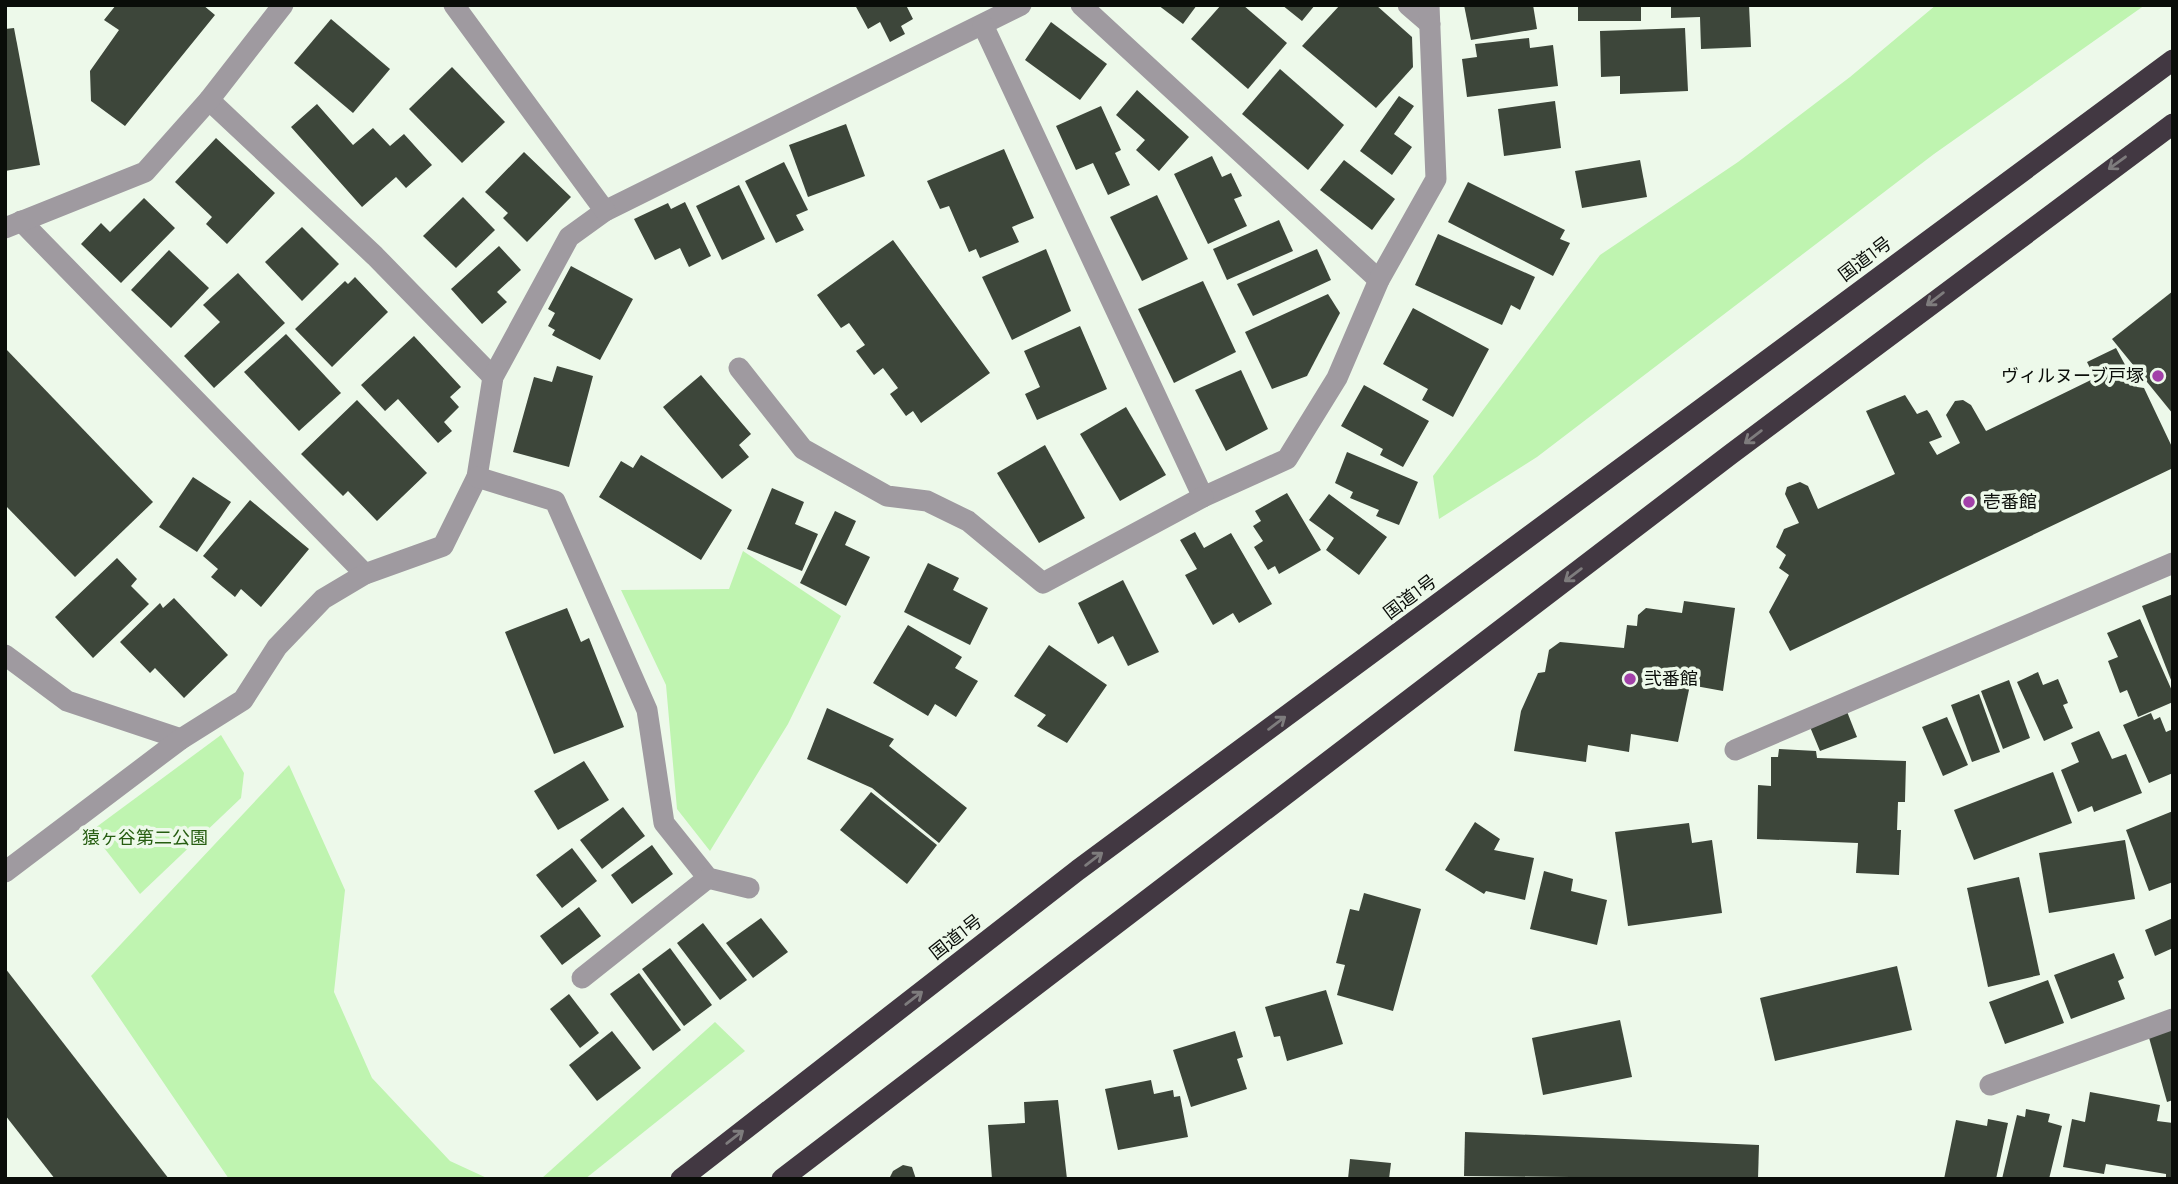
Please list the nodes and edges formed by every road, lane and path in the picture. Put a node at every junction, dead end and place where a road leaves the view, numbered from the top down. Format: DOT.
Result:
graph roads {
  1 [pos="282,5"];
  2 [pos="454,5"];
  3 [pos="1021,5"];
  4 [pos="1081,5"];
  5 [pos="1408,5"];
  6 [pos="1429,15"];
  7 [pos="983,25"];
  8 [pos="2173,60"];
  9 [pos="209,100"];
  10 [pos="2173,124"];
  11 [pos="605,211"];
  12 [pos="13,225"];
  13 [pos="1379,280"];
  14 [pos="739,368"];
  15 [pos="493,377"];
  16 [pos="477,477"];
  17 [pos="1203,497"];
  18 [pos="2173,563"];
  19 [pos="365,574"];
  20 [pos="5,655"];
  21 [pos="181,738"];
  22 [pos="1735,750"];
  23 [pos="5,872"];
  24 [pos="708,878"];
  25 [pos="749,888"];
  26 [pos="582,978"];
  27 [pos="2173,1019"];
  28 [pos="1990,1085"];
  29 [pos="681,1179"];
  30 [pos="782,1179"];
  1 -- 9 [label="street"];
  2 -- 11 [label="street"];
  3 -- 7 [label="street"];
  4 -- 13 [label="street"];
  5 -- 6 [label="street"];
  6 -- 13 [label="street"];
  7 -- 11 [label="street"];
  7 -- 17 [label="street"];
  29 -- 8 [label="highway, 国道1号, one-way"];
  9 -- 12 [label="street"];
  9 -- 15 [label="street"];
  10 -- 30 [label="highway, one-way"];
  11 -- 15 [label="street"];
  12 -- 19 [label="street"];
  13 -- 17 [label="street"];
  14 -- 17 [label="street"];
  15 -- 16 [label="street"];
  16 -- 19 [label="street"];
  16 -- 24 [label="street"];
  18 -- 22 [label="street"];
  19 -- 21 [label="street"];
  20 -- 21 [label="street"];
  21 -- 23 [label="street"];
  24 -- 25 [label="street"];
  24 -- 26 [label="street"];
  27 -- 28 [label="street"];
}
